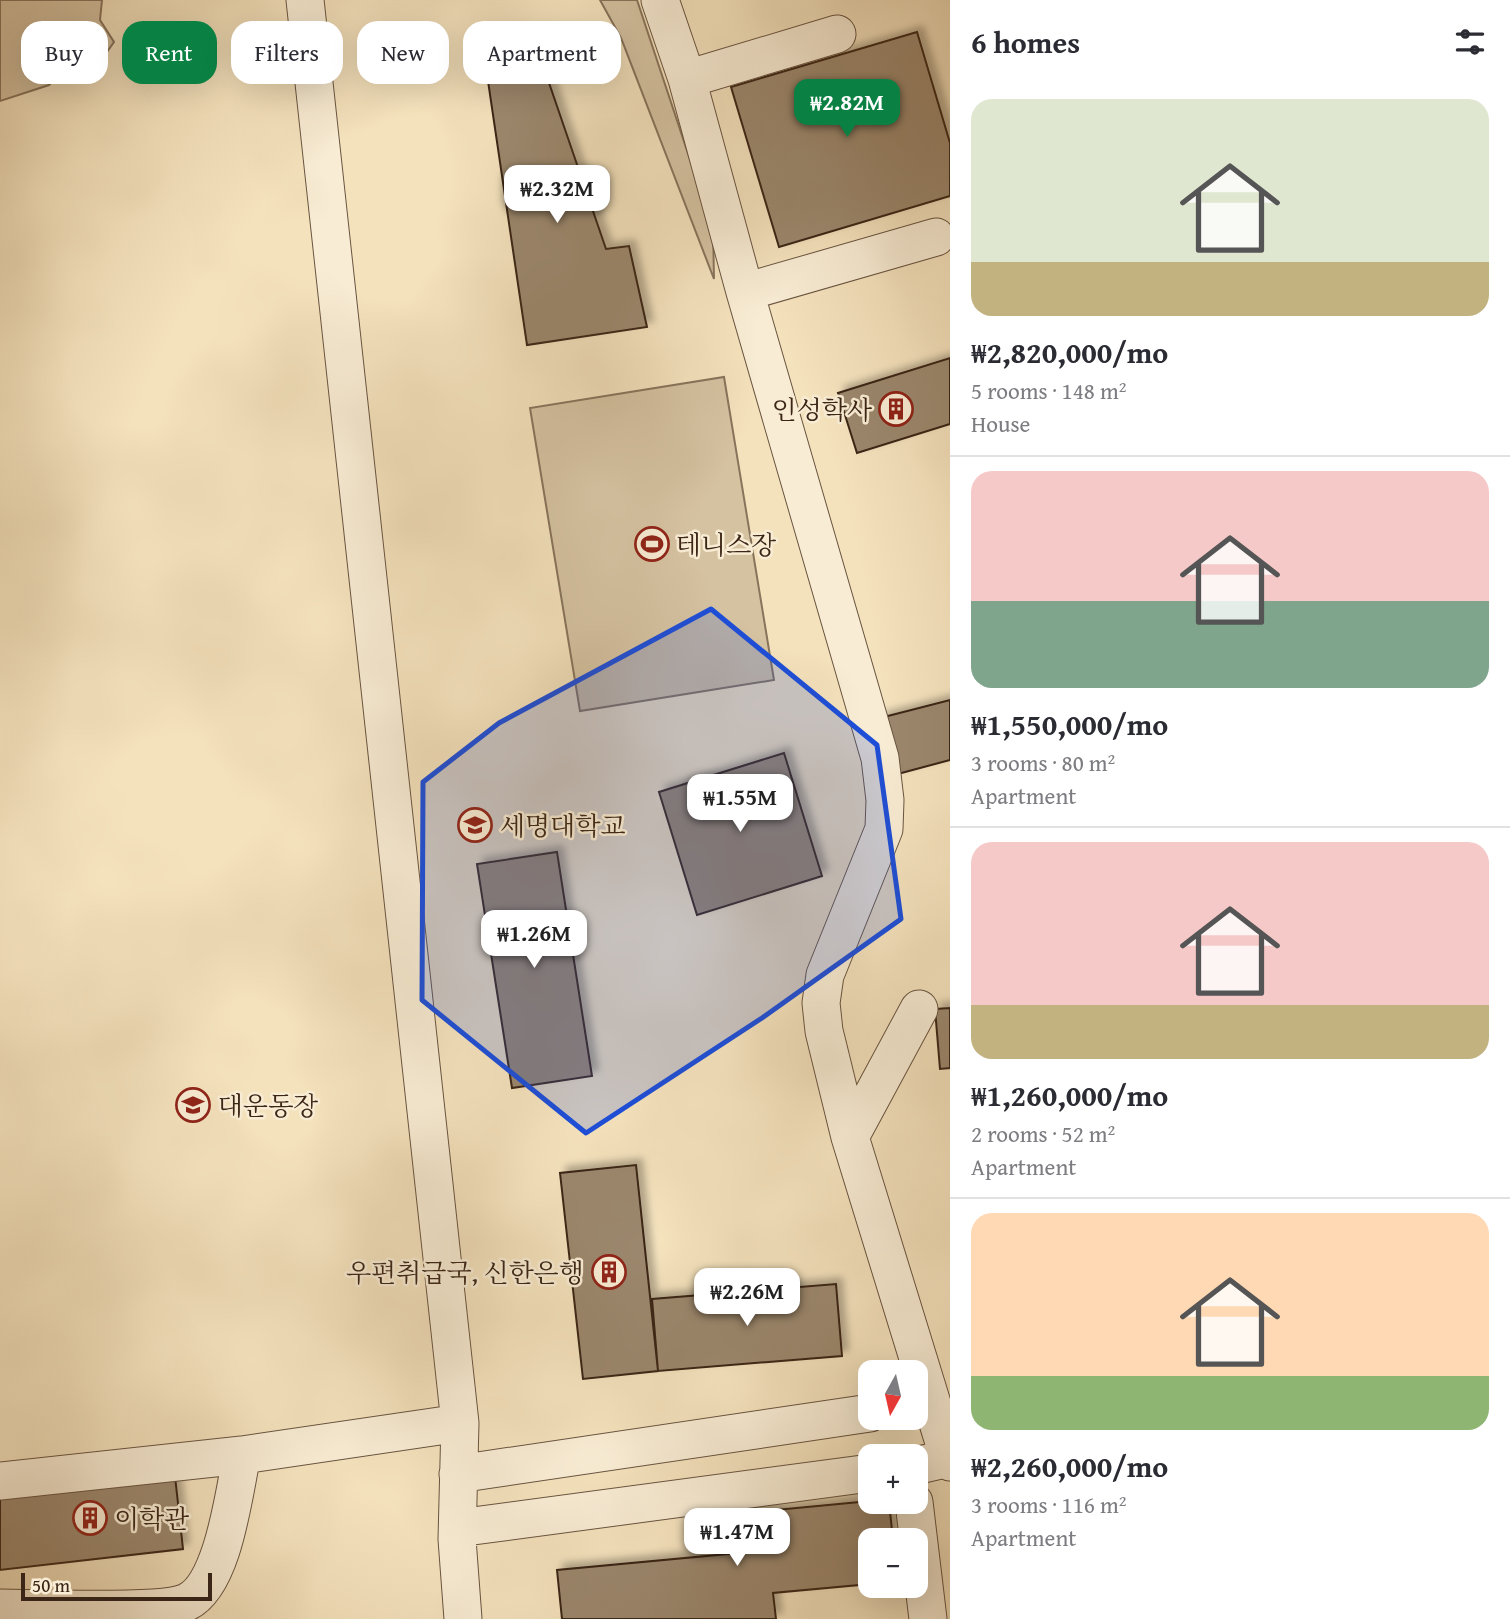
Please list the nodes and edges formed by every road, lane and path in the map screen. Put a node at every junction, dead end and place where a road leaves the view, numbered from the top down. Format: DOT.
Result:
graph roads {
  1 [pos="305,0"];
  2 [pos="660,0"];
  3 [pos="837,34"];
  4 [pos="687,79"];
  5 [pos="936,237"];
  6 [pos="745,292"];
  7 [pos="919,1009"];
  8 [pos="850,1137"];
  9 [pos="930,1387"];
  10 [pos="858,1415"];
  11 [pos="460,1423"];
  12 [pos="242,1455"];
  13 [pos="938,1462"];
  14 [pos="458,1474"];
  15 [pos="858,1475"];
  16 [pos="0,1481"];
  17 [pos="915,1514"];
  18 [pos="458,1528"];
  19 [pos="0,1608"];
  20 [pos="464,1619"];
  21 [pos="928,1619"];
  1 -- 11 [label="lane"];
  2 -- 4 [label="lane"];
  3 -- 4 [label="lane"];
  4 -- 6 [label="lane"];
  5 -- 6 [label="lane"];
  6 -- 8 [label="lane"];
  7 -- 8 [label="lane"];
  8 -- 9 [label="lane"];
  9 -- 13 [label="lane"];
  10 -- 14 [label="lane"];
  11 -- 12 [label="lane"];
  11 -- 14 [label="lane"];
  12 -- 16 [label="lane"];
  12 -- 19 [label="lane"];
  14 -- 18 [label="lane"];
  15 -- 18 [label="lane"];
  17 -- 21 [label="lane"];
  18 -- 20 [label="lane"];
}
